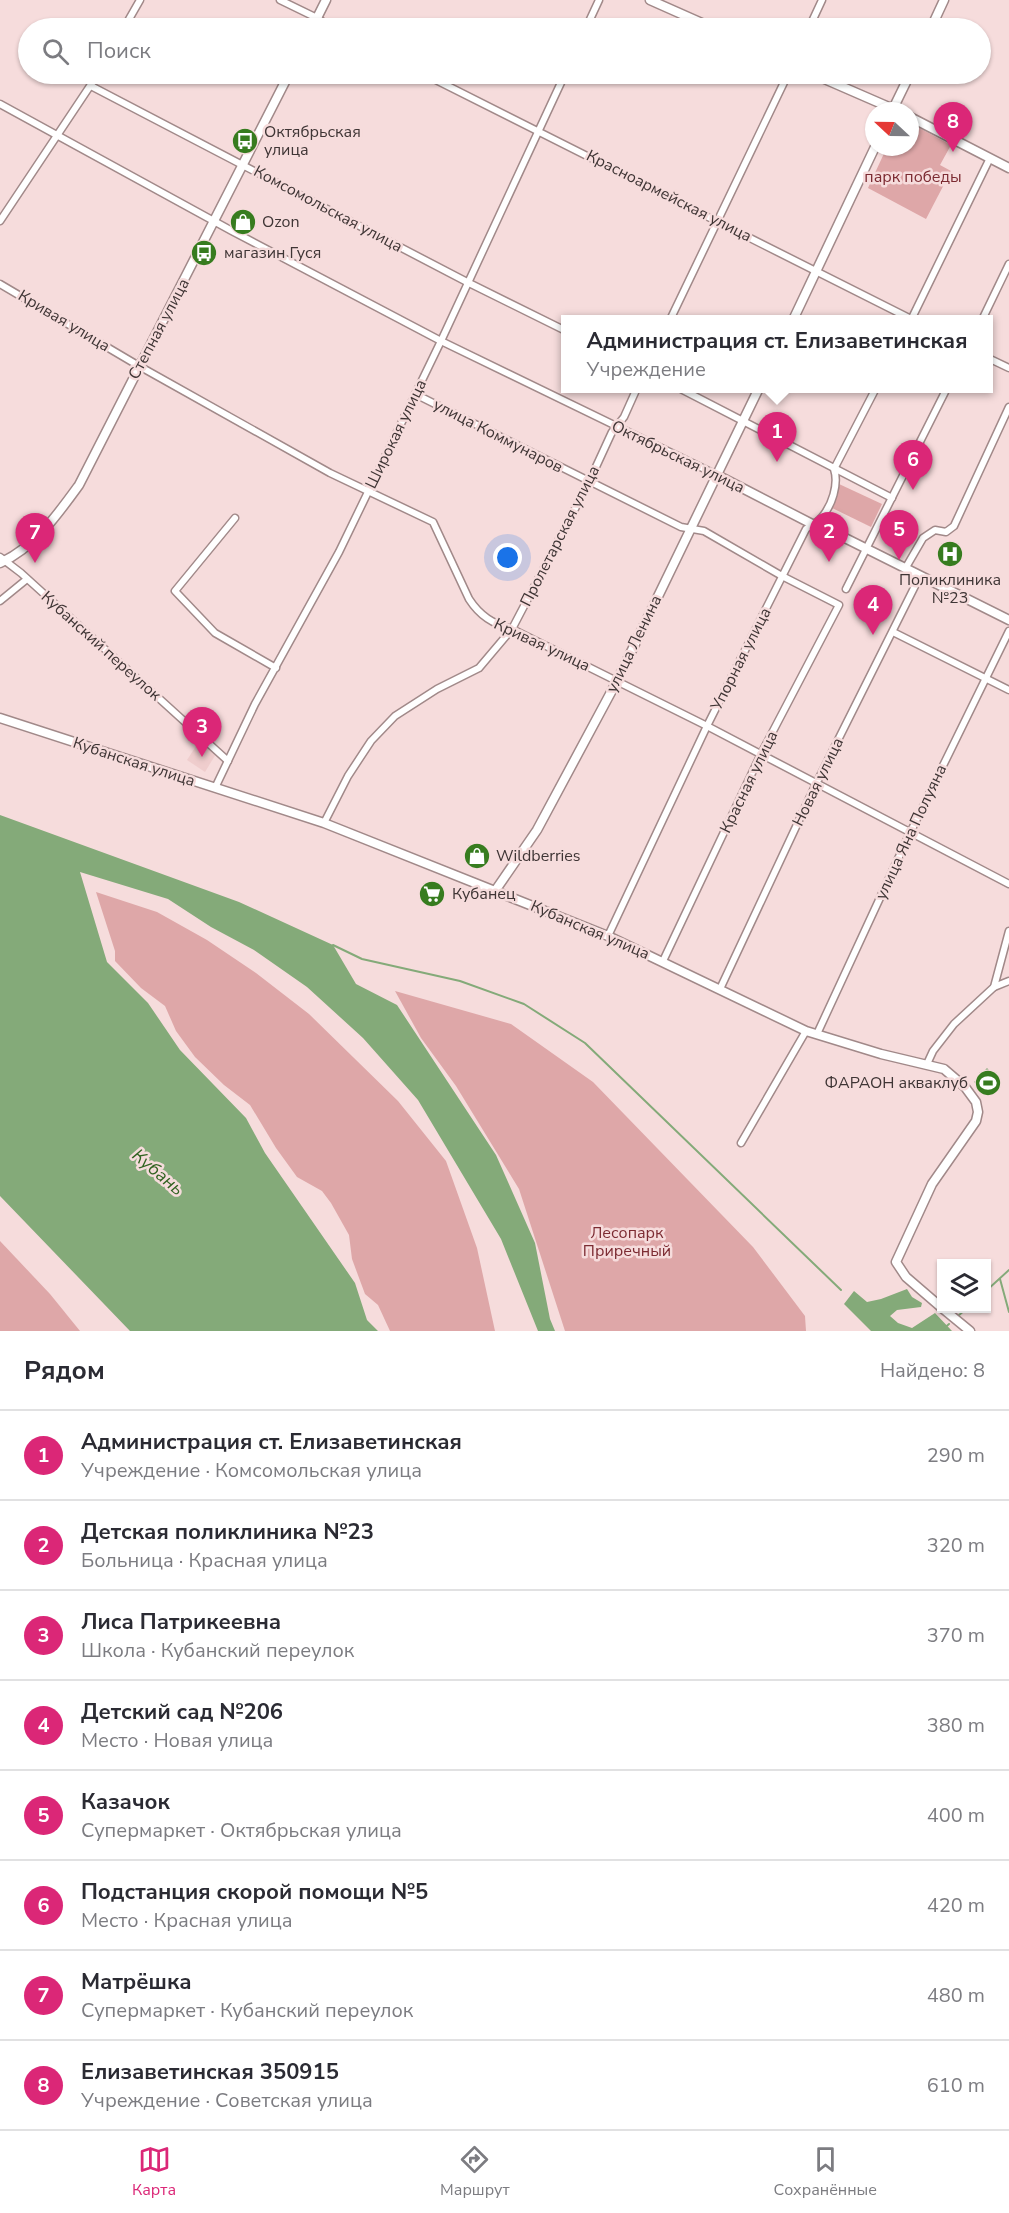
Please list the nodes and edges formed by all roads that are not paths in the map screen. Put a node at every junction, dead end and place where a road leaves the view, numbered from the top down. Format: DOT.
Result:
graph roads {
  1 [pos="140,0"];
  2 [pos="280,0"];
  3 [pos="326,0"];
  4 [pos="599,0"];
  5 [pos="650,0"];
  6 [pos="822,0"];
  7 [pos="944,0"];
  8 [pos="130,18"];
  9 [pos="317,18"];
  10 [pos="591,18"];
  11 [pos="690,18"];
  12 [pos="814,18"];
  13 [pos="936,18"];
  14 [pos="284,84"];
  15 [pos="445,84"];
  16 [pos="560,84"];
  17 [pos="783,84"];
  18 [pos="836,84"];
  19 [pos="906,84"];
  20 [pos="91,86"];
  21 [pos="876,102"];
  22 [pos="898,102"];
  23 [pos="0,104"];
  24 [pos="919,122"];
  25 [pos="539,130"];
  26 [pos="58,136"];
  27 [pos="871,156"];
  28 [pos="990,158"];
  29 [pos="243,164"];
  30 [pos="1009,168"];
  31 [pos="718,220"];
  32 [pos="0,221"];
  33 [pos="215,221"];
  34 [pos="1009,264"];
  35 [pos="816,271"];
  36 [pos="467,282"];
  37 [pos="0,284"];
  38 [pos="672,315"];
  39 [pos="795,315"];
  40 [pos="904,315"];
  41 [pos="914,315"];
  42 [pos="984,315"];
  43 [pos="561,329"];
  44 [pos="441,341"];
  45 [pos="993,360"];
  46 [pos="139,366"];
  47 [pos="1009,368"];
  48 [pos="635,393"];
  49 [pos="688,393"];
  50 [pos="757,393"];
  51 [pos="873,393"];
  52 [pos="944,393"];
  53 [pos="415,394"];
  54 [pos="1009,407"];
  55 [pos="743,422"];
  56 [pos="617,427"];
  57 [pos="834,469"];
  58 [pos="717,475"];
  59 [pos="589,482"];
  60 [pos="368,491"];
  61 [pos="892,498"];
  62 [pos="235,518"];
  63 [pos="812,524"];
  64 [pos="691,528"];
  65 [pos="865,549"];
  66 [pos="2,560"];
  67 [pos="905,569"];
  68 [pos="782,576"];
  69 [pos="920,576"];
  70 [pos="27,579"];
  71 [pos="846,589"];
  72 [pos="0,601"];
  73 [pos="839,605"];
  74 [pos="1009,620"];
  75 [pos="512,629"];
  76 [pos="1009,631"];
  77 [pos="893,632"];
  78 [pos="276,669"];
  79 [pos="986,678"];
  80 [pos="617,681"];
  81 [pos="1009,690"];
  82 [pos="0,718"];
  83 [pos="707,726"];
  84 [pos="761,754"];
  85 [pos="228,761"];
  86 [pos="816,784"];
  87 [pos="215,788"];
  88 [pos="324,822"];
  89 [pos="910,833"];
  90 [pos="1009,884"];
  91 [pos="495,891"];
  92 [pos="1009,931"];
  93 [pos="608,936"];
  94 [pos="663,961"];
  95 [pos="1009,981"];
  96 [pos="994,987"];
  97 [pos="720,989"];
  98 [pos="806,1031"];
  99 [pos="817,1034"];
  100 [pos="927,1064"];
  101 [pos="741,1143"];
  102 [pos="937,1304"];
  103 [pos="948,1313"];
  104 [pos="970,1331"];
  1 -- 8 [label="street"];
  2 -- 9 [label="street"];
  3 -- 9 [label="street"];
  4 -- 10 [label="street"];
  5 -- 11 [label="street"];
  6 -- 12 [label="street"];
  7 -- 13 [label="street"];
  14 -- 29 [label="street, Степная улица"];
  15 -- 25 [label="street, Красноармейская улица"];
  16 -- 25 [label="street, Широкая улица"];
  17 -- 31 [label="street"];
  18 -- 21 [label="street"];
  19 -- 22 [label="street"];
  20 -- 26 [label="street"];
  20 -- 29 [label="street, Комсомольская улица"];
  23 -- 26 [label="street, Октябрьская улица"];
  24 -- 28 [label="street"];
  25 -- 31 [label="street, Красноармейская улица"];
  25 -- 36 [label="street, Широкая улица"];
  26 -- 32 [label="street"];
  26 -- 33 [label="street, Октябрьская улица"];
  27 -- 35 [label="street"];
  28 -- 30 [label="street"];
  28 -- 41 [label="street"];
  29 -- 33 [label="street, Степная улица"];
  29 -- 36 [label="street, Комсомольская улица"];
  31 -- 35 [label="street, Красноармейская улица"];
  31 -- 38 [label="street"];
  33 -- 44 [label="street, Октябрьская улица"];
  33 -- 46 [label="street, Степная улица"];
  34 -- 42 [label="street"];
  35 -- 39 [label="street"];
  35 -- 40 [label="street, Красноармейская улица"];
  36 -- 43 [label="street, Комсомольская улица"];
  36 -- 44 [label="street, Широкая улица"];
  37 -- 46 [label="street, Кривая улица"];
  44 -- 53 [label="street, Широкая улица"];
  44 -- 56 [label="street, Октябрьская улица"];
  45 -- 47 [label="street"];
  46 -- 60 [label="street, Кривая улица"];
  46 -- 66 [label="street, Степная улица"];
  48 -- 56 [label="street, Пролетарская улица"];
  49 -- 55 [label="street"];
  50 -- 55 [label="street, улица Ленина"];
  51 -- 57 [label="street, Упорная улица"];
  52 -- 61 [label="street"];
  53 -- 59 [label="street, улица Коммунаров"];
  53 -- 60 [label="street, Широкая улица"];
  54 -- 67 [label="street"];
  55 -- 57 [label="street"];
  55 -- 58 [label="street, улица Ленина"];
  56 -- 58 [label="street, Октябрьская улица"];
  56 -- 59 [label="street, Пролетарская улица"];
  57 -- 61 [label="street"];
  57 -- 63 [label="street, Упорная улица"];
  58 -- 63 [label="street, Октябрьская улица"];
  58 -- 64 [label="street, улица Ленина"];
  59 -- 64 [label="street, улица Коммунаров"];
  59 -- 75 [label="street, Пролетарская улица"];
  60 -- 75 [label="street, Кривая улица"];
  60 -- 78 [label="street, Широкая улица"];
  61 -- 65 [label="street"];
  62 -- 78 [label="street"];
  63 -- 65 [label="street, Октябрьская улица"];
  63 -- 68 [label="street, Упорная улица"];
  64 -- 68 [label="street, улица Коммунаров"];
  64 -- 80 [label="street, улица Ленина"];
  65 -- 67 [label="street, Октябрьская улица"];
  65 -- 71 [label="street"];
  66 -- 70 [label="street, Кубанский переулок"];
  67 -- 69 [label="street, Октябрьская улица"];
  68 -- 73 [label="street, улица Коммунаров"];
  68 -- 83 [label="street, Упорная улица"];
  69 -- 74 [label="street, Октябрьская улица"];
  69 -- 77 [label="street, Новая улица"];
  70 -- 72 [label="street"];
  70 -- 85 [label="street, Кубанский переулок"];
  73 -- 84 [label="street, Красная улица"];
  75 -- 80 [label="street, Кривая улица"];
  75 -- 88 [label="street, Пролетарская улица"];
  76 -- 79 [label="street, улица Яна Полуяна"];
  77 -- 79 [label="street"];
  77 -- 86 [label="street, Новая улица"];
  78 -- 85 [label="street, Широкая улица"];
  79 -- 81 [label="street"];
  79 -- 89 [label="street, улица Яна Полуяна"];
  80 -- 83 [label="street, Кривая улица"];
  80 -- 91 [label="street, улица Ленина"];
  82 -- 87 [label="street, Кубанская улица"];
  83 -- 84 [label="street, Кривая улица"];
  83 -- 93 [label="street, Упорная улица"];
  84 -- 86 [label="street, Кривая улица"];
  84 -- 94 [label="street, Красная улица"];
  85 -- 87 [label="street, Широкая улица"];
  86 -- 89 [label="street, Кривая улица"];
  86 -- 97 [label="street, Новая улица"];
  87 -- 88 [label="street, Кубанская улица"];
  88 -- 91 [label="street, Кубанская улица"];
  89 -- 90 [label="street, Кривая улица"];
  89 -- 99 [label="street, улица Яна Полуяна"];
  91 -- 93 [label="street, Кубанская улица"];
  92 -- 96 [label="street"];
  93 -- 94 [label="street, Кубанская улица"];
  94 -- 97 [label="street, Кубанская улица"];
  95 -- 96 [label="street"];
  96 -- 100 [label="street"];
  97 -- 98 [label="street, Кубанская улица"];
  98 -- 99 [label="street, Кубанская улица"];
  98 -- 101 [label="street"];
  99 -- 100 [label="street, Кубанская улица"];
  100 -- 102 [label="street, Кубанская улица"];
  103 -- 104 [label="street"];
}
